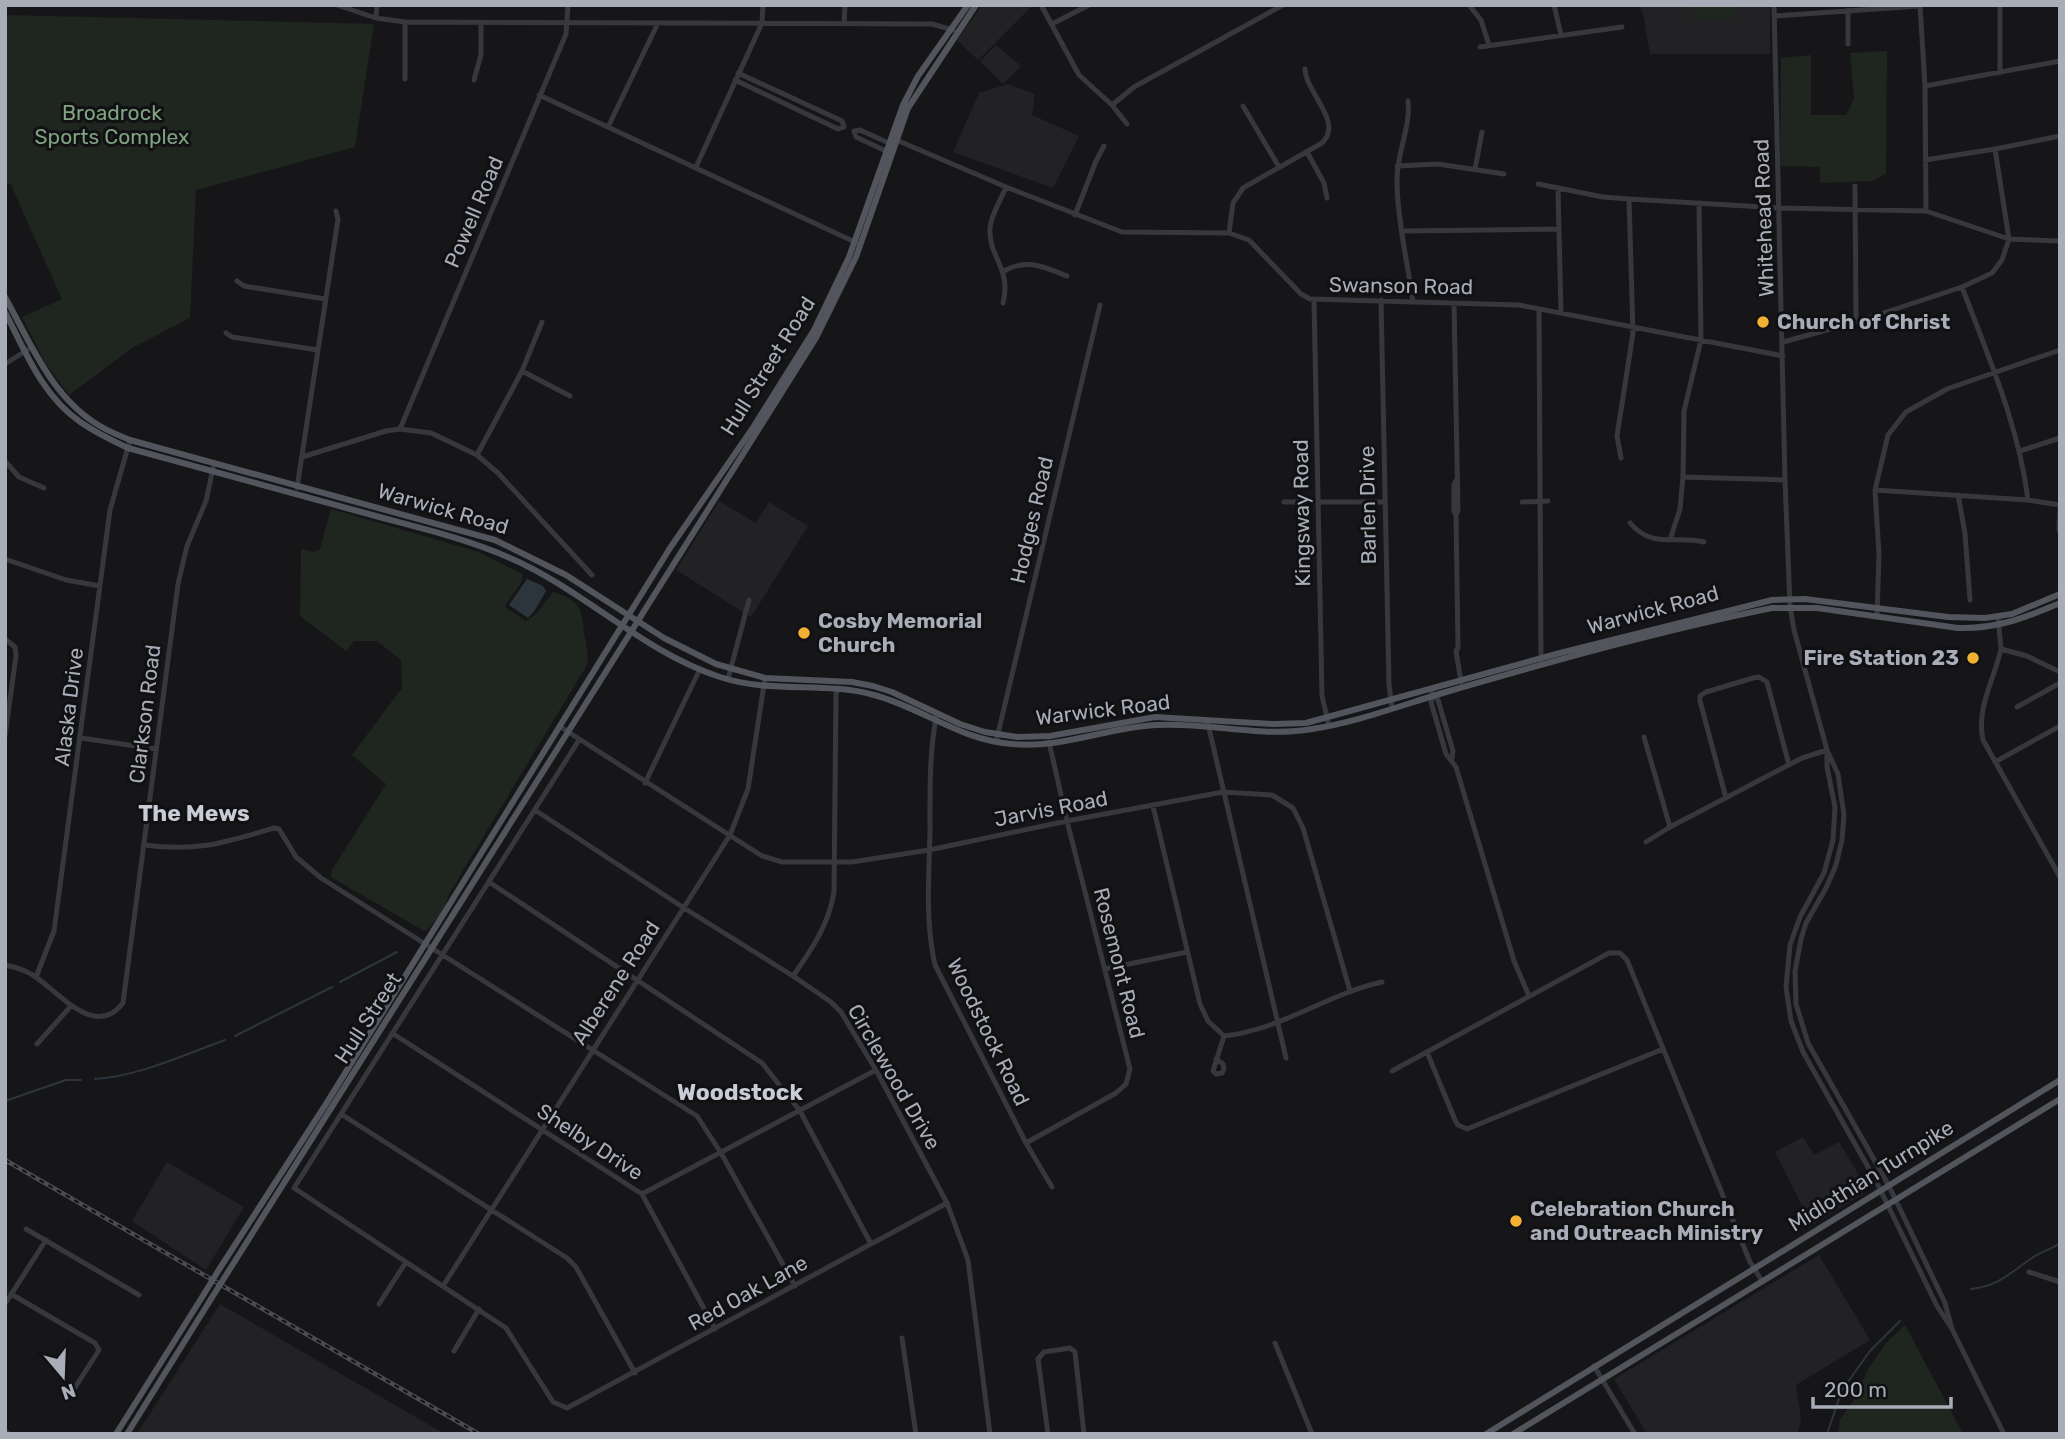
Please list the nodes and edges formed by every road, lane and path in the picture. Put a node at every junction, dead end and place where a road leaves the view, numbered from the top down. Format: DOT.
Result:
graph roads {
  1 [pos="337,5"];
  2 [pos="377,5"];
  3 [pos="568,5"];
  4 [pos="763,5"];
  5 [pos="845,5"];
  6 [pos="968,5"];
  7 [pos="976,5"];
  8 [pos="1041,5"];
  9 [pos="1089,5"];
  10 [pos="1283,5"];
  11 [pos="1469,5"];
  12 [pos="1554,5"];
  13 [pos="1774,5"];
  14 [pos="1920,5"];
  15 [pos="2000,5"];
  16 [pos="1274,8"];
  17 [pos="1848,10"];
  18 [pos="1774,16"];
  19 [pos="376,18"];
  20 [pos="405,22"];
  21 [pos="481,23"];
  22 [pos="568,23"];
  23 [pos="658,23"];
  24 [pos="762,23"];
  25 [pos="844,24"];
  26 [pos="1052,24"];
  27 [pos="1622,27"];
  28 [pos="955,30"];
  29 [pos="1561,35"];
  30 [pos="1848,44"];
  31 [pos="1489,46"];
  32 [pos="1480,47"];
  33 [pos="2060,61"];
  34 [pos="1305,69"];
  35 [pos="738,73"];
  36 [pos="2000,73"];
  37 [pos="405,79"];
  38 [pos="474,80"];
  39 [pos="735,80"];
  40 [pos="1925,86"];
  41 [pos="540,95"];
  42 [pos="1408,101"];
  43 [pos="1112,105"];
  44 [pos="1242,106"];
  45 [pos="1126,124"];
  46 [pos="608,127"];
  47 [pos="1482,132"];
  48 [pos="2060,136"];
  49 [pos="891,145"];
  50 [pos="1104,146"];
  51 [pos="1995,149"];
  52 [pos="1307,152"];
  53 [pos="1925,160"];
  54 [pos="1397,166"];
  55 [pos="696,167"];
  56 [pos="1279,167"];
  57 [pos="1475,169"];
  58 [pos="1504,174"];
  59 [pos="1538,184"];
  60 [pos="1854,186"];
  61 [pos="1006,187"];
  62 [pos="1558,189"];
  63 [pos="1327,198"];
  64 [pos="1629,199"];
  65 [pos="1699,203"];
  66 [pos="1780,208"];
  67 [pos="1853,209"];
  68 [pos="336,211"];
  69 [pos="1926,211"];
  70 [pos="1075,215"];
  71 [pos="1558,229"];
  72 [pos="1403,231"];
  73 [pos="1229,233"];
  74 [pos="2009,239"];
  75 [pos="2060,241"];
  76 [pos="857,243"];
  77 [pos="1004,271"];
  78 [pos="1067,276"];
  79 [pos="237,281"];
  80 [pos="1962,287"];
  81 [pos="5,297"];
  82 [pos="325,299"];
  83 [pos="1314,299"];
  84 [pos="1381,300"];
  85 [pos="1413,302"];
  86 [pos="1003,303"];
  87 [pos="1454,303"];
  88 [pos="1100,305"];
  89 [pos="1539,309"];
  90 [pos="5,312"];
  91 [pos="1561,313"];
  92 [pos="542,322"];
  93 [pos="1856,322"];
  94 [pos="1632,327"];
  95 [pos="226,333"];
  96 [pos="1701,340"];
  97 [pos="1783,342"];
  98 [pos="32,346"];
  99 [pos="318,350"];
  100 [pos="2060,350"];
  101 [pos="25,351"];
  102 [pos="1783,356"];
  103 [pos="5,364"];
  104 [pos="522,371"];
  105 [pos="1994,372"];
  106 [pos="570,396"];
  107 [pos="400,429"];
  108 [pos="2060,438"];
  109 [pos="129,444"];
  110 [pos="2020,451"];
  111 [pos="477,455"];
  112 [pos="302,457"];
  113 [pos="1621,458"];
  114 [pos="5,461"];
  115 [pos="213,468"];
  116 [pos="1683,477"];
  117 [pos="1784,480"];
  118 [pos="44,488"];
  119 [pos="296,490"];
  120 [pos="1875,490"];
  121 [pos="1958,495"];
  122 [pos="2028,500"];
  123 [pos="1318,501"];
  124 [pos="1544,501"];
  125 [pos="1284,502"];
  126 [pos="1383,502"];
  127 [pos="1522,502"];
  128 [pos="2060,506"];
  129 [pos="1630,523"];
  130 [pos="2059,530"];
  131 [pos="1670,540"];
  132 [pos="1704,542"];
  133 [pos="5,559"];
  134 [pos="592,575"];
  135 [pos="100,586"];
  136 [pos="2060,594"];
  137 [pos="749,600"];
  138 [pos="1970,600"];
  139 [pos="1790,602"];
  140 [pos="2060,603"];
  141 [pos="1877,612"];
  142 [pos="628,614"];
  143 [pos="1998,617"];
  144 [pos="639,621"];
  145 [pos="622,624"];
  146 [pos="1999,626"];
  147 [pos="633,631"];
  148 [pos="5,639"];
  149 [pos="2001,649"];
  150 [pos="1541,658"];
  151 [pos="1542,666"];
  152 [pos="700,669"];
  153 [pos="730,669"];
  154 [pos="2060,672"];
  155 [pos="765,678"];
  156 [pos="727,679"];
  157 [pos="2060,683"];
  158 [pos="1461,684"];
  159 [pos="763,686"];
  160 [pos="839,689"];
  161 [pos="1432,692"];
  162 [pos="1391,704"];
  163 [pos="2017,707"];
  164 [pos="936,713"];
  165 [pos="1327,718"];
  166 [pos="1207,719"];
  167 [pos="935,721"];
  168 [pos="559,726"];
  169 [pos="1329,726"];
  170 [pos="2060,726"];
  171 [pos="1209,727"];
  172 [pos="568,732"];
  173 [pos="5,736"];
  174 [pos="1048,736"];
  175 [pos="1644,737"];
  176 [pos="81,738"];
  177 [pos="997,738"];
  178 [pos="579,740"];
  179 [pos="1050,744"];
  180 [pos="156,749"];
  181 [pos="1827,750"];
  182 [pos="1995,762"];
  183 [pos="1789,765"];
  184 [pos="645,783"];
  185 [pos="1223,792"];
  186 [pos="1726,798"];
  187 [pos="1153,806"];
  188 [pos="535,810"];
  189 [pos="1067,821"];
  190 [pos="1670,827"];
  191 [pos="730,835"];
  192 [pos="1646,842"];
  193 [pos="144,845"];
  194 [pos="929,850"];
  195 [pos="836,862"];
  196 [pos="2060,877"];
  197 [pos="489,882"];
  198 [pos="684,908"];
  199 [pos="425,944"];
  200 [pos="433,948"];
  201 [pos="1187,952"];
  202 [pos="443,955"];
  203 [pos="5,965"];
  204 [pos="1105,969"];
  205 [pos="793,976"];
  206 [pos="36,977"];
  207 [pos="638,979"];
  208 [pos="1382,982"];
  209 [pos="1350,991"];
  210 [pos="1529,996"];
  211 [pos="71,1006"];
  212 [pos="1278,1023"];
  213 [pos="393,1033"];
  214 [pos="1224,1036"];
  215 [pos="37,1044"];
  216 [pos="1663,1049"];
  217 [pos="591,1050"];
  218 [pos="1427,1052"];
  219 [pos="1286,1058"];
  220 [pos="1216,1059"];
  221 [pos="1820,1065"];
  222 [pos="1813,1069"];
  223 [pos="876,1070"];
  224 [pos="1392,1071"];
  225 [pos="2060,1080"];
  226 [pos="2060,1099"];
  227 [pos="800,1111"];
  228 [pos="341,1114"];
  229 [pos="543,1130"];
  230 [pos="1026,1143"];
  231 [pos="721,1153"];
  232 [pos="1889,1186"];
  233 [pos="1052,1187"];
  234 [pos="1881,1190"];
  235 [pos="642,1194"];
  236 [pos="1896,1200"];
  237 [pos="947,1203"];
  238 [pos="1888,1204"];
  239 [pos="491,1211"];
  240 [pos="26,1229"];
  241 [pos="46,1240"];
  242 [pos="871,1244"];
  243 [pos="406,1262"];
  244 [pos="1754,1268"];
  245 [pos="2029,1272"];
  246 [pos="1762,1282"];
  247 [pos="2060,1282"];
  248 [pos="443,1286"];
  249 [pos="795,1286"];
  250 [pos="11,1294"];
  251 [pos="139,1295"];
  252 [pos="5,1304"];
  253 [pos="379,1304"];
  254 [pos="480,1309"];
  255 [pos="715,1329"];
  256 [pos="1952,1329"];
  257 [pos="902,1338"];
  258 [pos="1275,1343"];
  259 [pos="454,1351"];
  260 [pos="1594,1366"];
  261 [pos="635,1373"];
  262 [pos="1602,1380"];
  263 [pos="74,1389"];
  264 [pos="116,1434"];
  265 [pos="127,1434"];
  266 [pos="916,1434"];
  267 [pos="990,1434"];
  268 [pos="1048,1434"];
  269 [pos="1084,1434"];
  270 [pos="1312,1434"];
  271 [pos="1486,1434"];
  272 [pos="1513,1434"];
  273 [pos="1635,1434"];
  274 [pos="2004,1434"];
  1 -- 19 [label="street"];
  2 -- 19 [label="street"];
  3 -- 22 [label="street, Powell Road"];
  4 -- 24 [label="street"];
  5 -- 25 [label="street"];
  6 -- 28 [label="main road, Hull Street Road"];
  7 -- 28 [label="main road, Hull Street Road"];
  8 -- 26 [label="street"];
  9 -- 26 [label="street"];
  10 -- 16 [label="street"];
  11 -- 31 [label="street"];
  12 -- 29 [label="street"];
  13 -- 18 [label="street, Whitehead Road"];
  14 -- 17 [label="street"];
  14 -- 40 [label="street"];
  15 -- 36 [label="street"];
  16 -- 43 [label="street"];
  17 -- 18 [label="street"];
  17 -- 30 [label="street"];
  18 -- 66 [label="street, Whitehead Road"];
  19 -- 20 [label="street"];
  20 -- 21 [label="street"];
  20 -- 37 [label="street"];
  21 -- 22 [label="street"];
  21 -- 38 [label="street"];
  22 -- 23 [label="street"];
  22 -- 41 [label="street, Powell Road"];
  23 -- 24 [label="street"];
  23 -- 46 [label="street"];
  24 -- 25 [label="street"];
  24 -- 35 [label="street"];
  25 -- 28 [label="street"];
  26 -- 43 [label="street"];
  27 -- 29 [label="street"];
  28 -- 49 [label="main road, Hull Street Road"];
  29 -- 31 [label="street"];
  31 -- 32 [label="street"];
  33 -- 36 [label="street"];
  34 -- 52 [label="street"];
  35 -- 39 [label="street"];
  35 -- 39 [label="street"];
  36 -- 40 [label="street"];
  39 -- 55 [label="street"];
  40 -- 53 [label="street"];
  41 -- 46 [label="street"];
  41 -- 107 [label="street, Powell Road"];
  42 -- 54 [label="street"];
  43 -- 45 [label="street"];
  44 -- 56 [label="street"];
  46 -- 55 [label="street"];
  47 -- 57 [label="street"];
  48 -- 51 [label="street"];
  49 -- 49 [label="street"];
  49 -- 61 [label="street, Swanson Road"];
  49 -- 76 [label="main road, Hull Street Road"];
  50 -- 70 [label="street"];
  51 -- 53 [label="street"];
  51 -- 74 [label="street"];
  52 -- 56 [label="street"];
  52 -- 63 [label="street"];
  53 -- 69 [label="street"];
  54 -- 57 [label="street"];
  54 -- 72 [label="street"];
  55 -- 76 [label="street"];
  56 -- 73 [label="street"];
  57 -- 58 [label="street"];
  59 -- 62 [label="street"];
  60 -- 67 [label="street"];
  61 -- 70 [label="street, Swanson Road"];
  61 -- 77 [label="street"];
  62 -- 64 [label="street"];
  62 -- 71 [label="street"];
  64 -- 65 [label="street"];
  64 -- 94 [label="street"];
  65 -- 66 [label="street"];
  65 -- 96 [label="street"];
  66 -- 67 [label="street"];
  66 -- 97 [label="street, Whitehead Road"];
  67 -- 69 [label="street"];
  67 -- 93 [label="street"];
  68 -- 82 [label="street"];
  69 -- 74 [label="street"];
  70 -- 73 [label="street, Swanson Road"];
  71 -- 72 [label="street"];
  71 -- 91 [label="street"];
  72 -- 85 [label="street"];
  73 -- 83 [label="street, Swanson Road"];
  74 -- 75 [label="street"];
  74 -- 80 [label="street"];
  76 -- 142 [label="main road, Hull Street Road"];
  76 -- 144 [label="main road, Hull Street Road"];
  77 -- 78 [label="street"];
  77 -- 86 [label="street"];
  79 -- 82 [label="street"];
  80 -- 93 [label="street"];
  80 -- 105 [label="street"];
  81 -- 98 [label="main road, Warwick Road"];
  82 -- 99 [label="street"];
  83 -- 84 [label="street, Swanson Road"];
  83 -- 123 [label="street, Kingsway Road"];
  84 -- 85 [label="street, Swanson Road"];
  84 -- 126 [label="street, Barlen Drive"];
  85 -- 87 [label="street, Swanson Road"];
  87 -- 89 [label="street, Swanson Road"];
  87 -- 158 [label="street"];
  88 -- 177 [label="street, Hodges Road"];
  89 -- 91 [label="street, Swanson Road"];
  89 -- 124 [label="street"];
  90 -- 101 [label="main road, Warwick Road"];
  91 -- 94 [label="street, Swanson Road"];
  92 -- 104 [label="street"];
  93 -- 97 [label="street"];
  94 -- 96 [label="street, Swanson Road"];
  94 -- 113 [label="street"];
  95 -- 99 [label="street"];
  96 -- 102 [label="street, Swanson Road"];
  96 -- 116 [label="street"];
  97 -- 102 [label="street, Whitehead Road"];
  98 -- 101 [label="street"];
  98 -- 109 [label="main road, Warwick Road"];
  99 -- 112 [label="street"];
  100 -- 105 [label="street"];
  101 -- 103 [label="street"];
  101 -- 109 [label="main road, Warwick Road"];
  102 -- 117 [label="street, Whitehead Road"];
  104 -- 106 [label="street"];
  104 -- 111 [label="street"];
  105 -- 110 [label="street"];
  105 -- 120 [label="street"];
  107 -- 111 [label="street"];
  107 -- 112 [label="street"];
  108 -- 110 [label="street"];
  109 -- 115 [label="main road, Warwick Road"];
  109 -- 135 [label="street, Alaska Drive"];
  110 -- 122 [label="street"];
  111 -- 134 [label="street"];
  112 -- 119 [label="street"];
  114 -- 118 [label="street"];
  115 -- 119 [label="main road, Warwick Road"];
  115 -- 180 [label="street, Clarkson Road"];
  116 -- 117 [label="street"];
  116 -- 131 [label="street"];
  117 -- 139 [label="street, Whitehead Road"];
  119 -- 142 [label="main road, Warwick Road"];
  119 -- 145 [label="main road, Warwick Road"];
  120 -- 121 [label="street"];
  120 -- 141 [label="street"];
  121 -- 122 [label="street"];
  121 -- 138 [label="street"];
  122 -- 128 [label="street"];
  123 -- 125 [label="street"];
  123 -- 126 [label="street"];
  123 -- 165 [label="street, Kingsway Road"];
  124 -- 127 [label="street"];
  124 -- 150 [label="street"];
  126 -- 162 [label="street, Barlen Drive"];
  128 -- 130 [label="street"];
  129 -- 131 [label="street"];
  131 -- 132 [label="street"];
  133 -- 135 [label="street"];
  135 -- 176 [label="street, Alaska Drive"];
  136 -- 143 [label="main road, Warwick Road"];
  137 -- 153 [label="street"];
  139 -- 141 [label="main road, Warwick Road"];
  139 -- 150 [label="main road, Warwick Road"];
  139 -- 151 [label="main road, Warwick Road"];
  139 -- 181 [label="street, Whitehead Road"];
  140 -- 146 [label="main road, Warwick Road"];
  141 -- 143 [label="main road, Warwick Road"];
  141 -- 146 [label="main road, Warwick Road"];
  142 -- 144 [label="main road, Warwick Road"];
  142 -- 145 [label="main road, Hull Street Road"];
  143 -- 146 [label="street"];
  144 -- 147 [label="main road, Hull Street"];
  144 -- 153 [label="main road, Warwick Road"];
  145 -- 147 [label="main road, Warwick Road"];
  145 -- 168 [label="main road, Hull Street Road"];
  146 -- 149 [label="street"];
  147 -- 152 [label="main road, Warwick Road"];
  147 -- 172 [label="main road, Hull Street"];
  148 -- 173 [label="street"];
  149 -- 154 [label="street"];
  149 -- 182 [label="street"];
  150 -- 151 [label="street"];
  150 -- 158 [label="main road, Warwick Road"];
  151 -- 158 [label="main road, Warwick Road"];
  152 -- 156 [label="main road, Warwick Road"];
  152 -- 184 [label="street"];
  153 -- 155 [label="main road, Warwick Road"];
  153 -- 156 [label="street"];
  155 -- 159 [label="street, Alberene Road"];
  155 -- 164 [label="main road, Warwick Road"];
  156 -- 159 [label="main road, Warwick Road"];
  157 -- 163 [label="street"];
  158 -- 161 [label="main road, Warwick Road"];
  159 -- 160 [label="main road, Warwick Road"];
  159 -- 191 [label="street, Alberene Road"];
  160 -- 167 [label="main road, Warwick Road"];
  160 -- 195 [label="street"];
  161 -- 162 [label="main road, Warwick Road"];
  161 -- 210 [label="street"];
  162 -- 165 [label="main road, Warwick Road"];
  162 -- 169 [label="main road, Warwick Road"];
  164 -- 167 [label="street, Woodstock Road"];
  164 -- 177 [label="main road, Warwick Road"];
  165 -- 166 [label="main road, Warwick Road"];
  165 -- 169 [label="street, Kingsway Road"];
  166 -- 171 [label="street"];
  166 -- 174 [label="main road, Warwick Road"];
  167 -- 177 [label="main road, Warwick Road"];
  167 -- 194 [label="street, Woodstock Road"];
  168 -- 172 [label="street, Jarvis Road"];
  168 -- 199 [label="main road, Hull Street"];
  169 -- 171 [label="main road, Warwick Road"];
  170 -- 182 [label="street"];
  171 -- 179 [label="main road, Warwick Road"];
  171 -- 185 [label="street"];
  172 -- 178 [label="street, Jarvis Road"];
  172 -- 200 [label="main road, Hull Street"];
  174 -- 177 [label="main road, Warwick Road"];
  174 -- 179 [label="street, Rosemont Road"];
  175 -- 190 [label="street"];
  176 -- 180 [label="street"];
  176 -- 206 [label="street, Alaska Drive"];
  177 -- 179 [label="main road, Warwick Road"];
  178 -- 184 [label="street, Jarvis Road"];
  178 -- 188 [label="street"];
  179 -- 189 [label="street, Rosemont Road"];
  180 -- 193 [label="street, Clarkson Road"];
  181 -- 183 [label="street"];
  181 -- 221 [label="street"];
  181 -- 222 [label="street"];
  182 -- 196 [label="street"];
  183 -- 186 [label="street"];
  183 -- 186 [label="street"];
  184 -- 191 [label="street, Jarvis Road"];
  185 -- 187 [label="street, Jarvis Road"];
  185 -- 209 [label="street, Jarvis Road"];
  185 -- 212 [label="street"];
  186 -- 190 [label="street"];
  187 -- 189 [label="street, Jarvis Road"];
  187 -- 201 [label="street"];
  188 -- 197 [label="street"];
  188 -- 198 [label="street, Circlewood Drive"];
  189 -- 194 [label="street, Jarvis Road"];
  189 -- 204 [label="street, Rosemont Road"];
  190 -- 192 [label="street"];
  191 -- 195 [label="street, Jarvis Road"];
  191 -- 198 [label="street, Alberene Road"];
  193 -- 199 [label="street"];
  193 -- 211 [label="street, Clarkson Road"];
  194 -- 195 [label="street, Jarvis Road"];
  194 -- 230 [label="street, Woodstock Road"];
  195 -- 205 [label="street"];
  197 -- 202 [label="street"];
  197 -- 207 [label="street"];
  198 -- 205 [label="street, Circlewood Drive"];
  198 -- 207 [label="street, Alberene Road"];
  199 -- 200 [label="street"];
  199 -- 264 [label="main road, Hull Street, bridge"];
  200 -- 202 [label="street"];
  200 -- 265 [label="main road, Hull Street, bridge"];
  201 -- 204 [label="street"];
  201 -- 214 [label="street"];
  202 -- 213 [label="street"];
  202 -- 217 [label="street"];
  203 -- 206 [label="street, Clarkson Road"];
  204 -- 230 [label="street, Rosemont Road"];
  205 -- 223 [label="street, Circlewood Drive"];
  206 -- 211 [label="street, Clarkson Road"];
  207 -- 217 [label="street, Alberene Road"];
  207 -- 227 [label="street"];
  208 -- 209 [label="street"];
  209 -- 212 [label="street"];
  210 -- 216 [label="street"];
  210 -- 218 [label="street"];
  211 -- 215 [label="street"];
  212 -- 214 [label="street"];
  212 -- 219 [label="street"];
  213 -- 228 [label="street"];
  213 -- 229 [label="street, Shelby Drive"];
  214 -- 220 [label="street"];
  216 -- 218 [label="street"];
  216 -- 244 [label="street"];
  217 -- 229 [label="street, Alberene Road"];
  217 -- 231 [label="street"];
  218 -- 224 [label="street"];
  221 -- 222 [label="street"];
  221 -- 232 [label="street"];
  222 -- 234 [label="street"];
  223 -- 227 [label="street"];
  223 -- 237 [label="street, Circlewood Drive"];
  225 -- 232 [label="main road, Midlothian Turnpike"];
  226 -- 236 [label="main road, Midlothian Turnpike"];
  227 -- 231 [label="street"];
  227 -- 242 [label="street"];
  228 -- 239 [label="street"];
  228 -- 243 [label="street"];
  229 -- 235 [label="street, Shelby Drive"];
  229 -- 239 [label="street, Alberene Road"];
  230 -- 233 [label="street, Woodstock Road"];
  231 -- 235 [label="street"];
  231 -- 249 [label="street"];
  232 -- 234 [label="main road, Midlothian Turnpike"];
  232 -- 236 [label="street"];
  234 -- 238 [label="street"];
  234 -- 244 [label="main road, Midlothian Turnpike"];
  235 -- 255 [label="street, Shelby Drive"];
  236 -- 238 [label="main road, Midlothian Turnpike"];
  236 -- 256 [label="street"];
  237 -- 242 [label="street, Red Oak Lane"];
  237 -- 267 [label="street, Circlewood Drive"];
  238 -- 246 [label="main road, Midlothian Turnpike"];
  238 -- 256 [label="street"];
  239 -- 248 [label="street, Alberene Road"];
  239 -- 261 [label="street"];
  240 -- 241 [label="street"];
  241 -- 250 [label="street"];
  241 -- 251 [label="street"];
  242 -- 249 [label="street, Red Oak Lane"];
  243 -- 248 [label="street"];
  243 -- 253 [label="street"];
  244 -- 246 [label="street"];
  244 -- 260 [label="main road, Midlothian Turnpike"];
  245 -- 247 [label="street"];
  246 -- 262 [label="main road, Midlothian Turnpike"];
  248 -- 254 [label="street"];
  249 -- 255 [label="street, Red Oak Lane"];
  250 -- 252 [label="street"];
  250 -- 263 [label="street"];
  254 -- 259 [label="street"];
  254 -- 261 [label="street, Red Oak Lane"];
  255 -- 261 [label="street, Red Oak Lane"];
  256 -- 274 [label="street"];
  257 -- 266 [label="street"];
  258 -- 270 [label="street"];
  260 -- 262 [label="street"];
  260 -- 271 [label="main road, Midlothian Turnpike"];
  262 -- 272 [label="main road, Midlothian Turnpike"];
  262 -- 273 [label="street"];
  268 -- 269 [label="street"];
}
